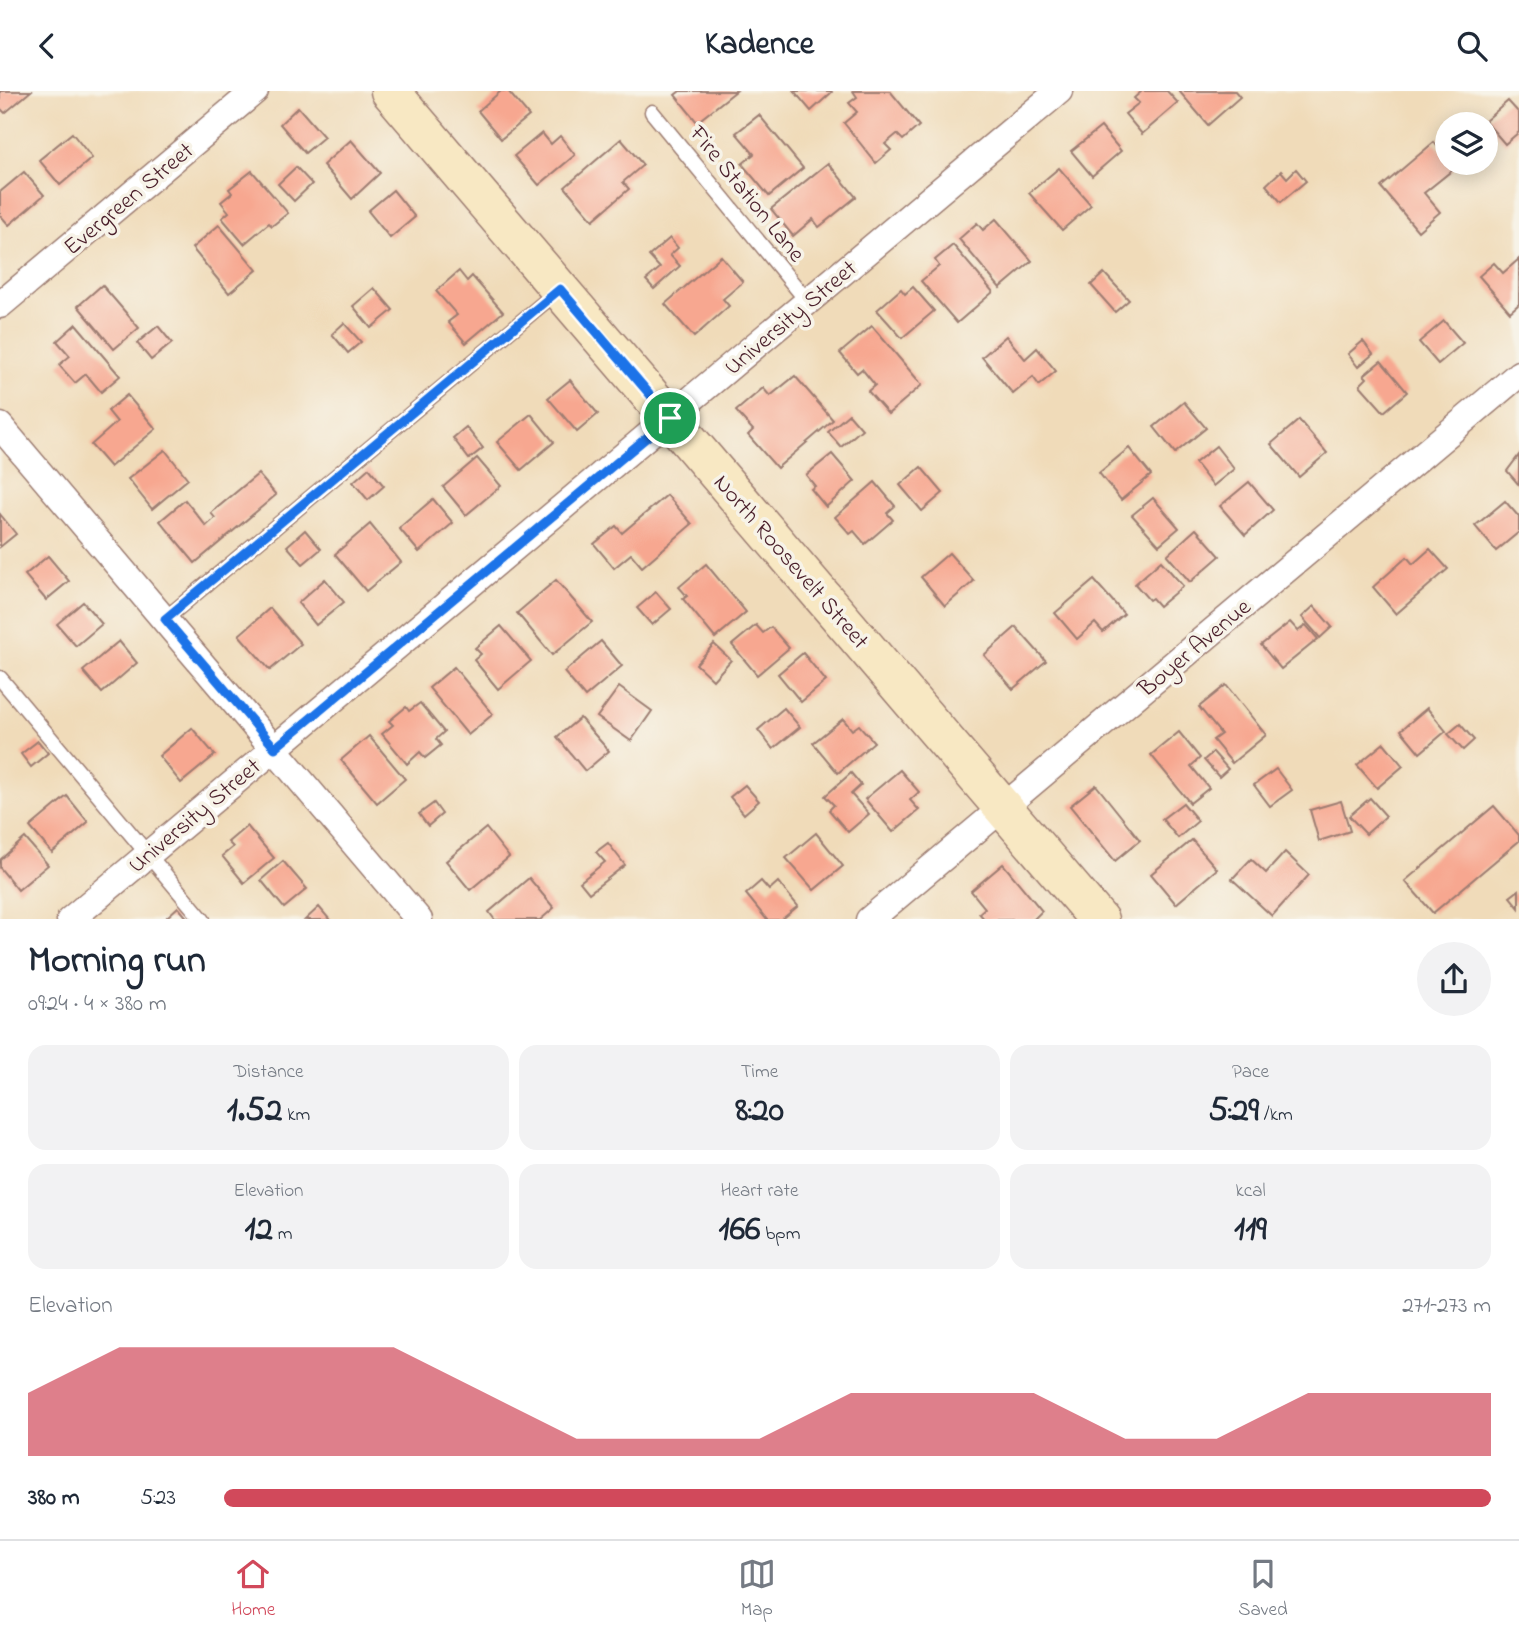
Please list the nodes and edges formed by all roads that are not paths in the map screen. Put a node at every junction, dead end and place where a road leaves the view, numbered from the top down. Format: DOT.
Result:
graph roads {
  1 [pos="255,91"];
  2 [pos="390,91"];
  3 [pos="1059,91"];
  4 [pos="652,112"];
  5 [pos="560,289"];
  6 [pos="808,302"];
  7 [pos="0,305"];
  8 [pos="1519,374"];
  9 [pos="670,418"];
  10 [pos="0,426"];
  11 [pos="165,619"];
  12 [pos="0,678"];
  13 [pos="275,748"];
  14 [pos="1003,807"];
  15 [pos="147,855"];
  16 [pos="70,919"];
  17 [pos="203,919"];
  18 [pos="419,919"];
  19 [pos="869,919"];
  20 [pos="1098,919"];
  1 -- 7 [label="street, Evergreen Street"];
  2 -- 5 [label="main road, North Roosevelt Street"];
  3 -- 6 [label="street, University Street"];
  4 -- 6 [label="lane, Fire Station Lane"];
  5 -- 9 [label="main road, North Roosevelt Street"];
  5 -- 11 [label="lane"];
  6 -- 9 [label="street, University Street"];
  8 -- 14 [label="street, Boyer Avenue"];
  9 -- 13 [label="street, University Street"];
  9 -- 14 [label="main road, North Roosevelt Street"];
  10 -- 11 [label="street"];
  11 -- 13 [label="street"];
  12 -- 15 [label="lane"];
  13 -- 15 [label="street, University Street"];
  13 -- 18 [label="street"];
  14 -- 19 [label="street, Boyer Avenue"];
  14 -- 20 [label="main road, North Roosevelt Street"];
  15 -- 16 [label="street, University Street"];
  15 -- 17 [label="lane"];
}
